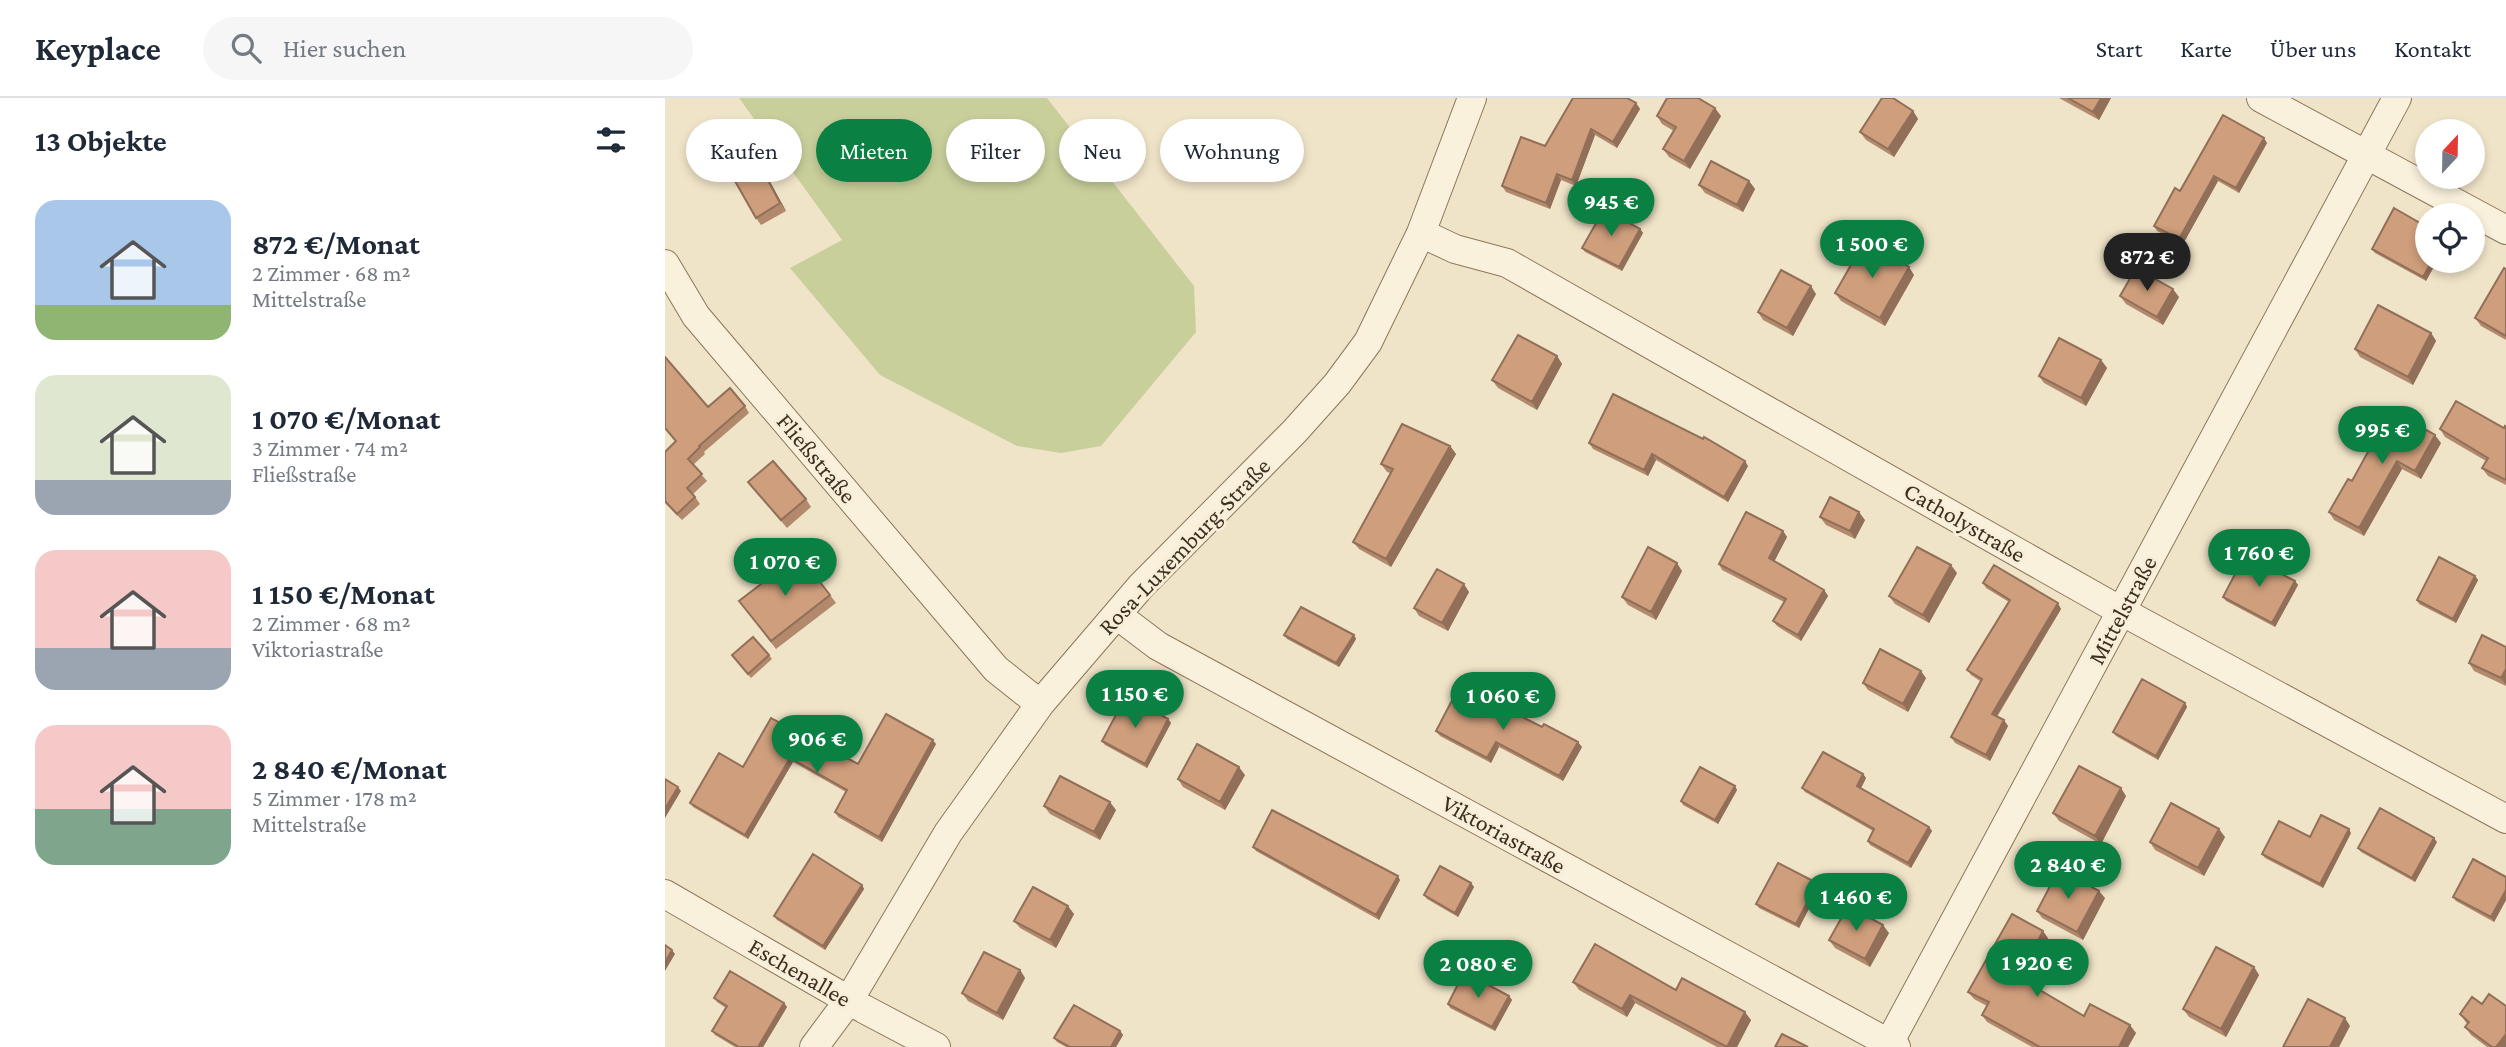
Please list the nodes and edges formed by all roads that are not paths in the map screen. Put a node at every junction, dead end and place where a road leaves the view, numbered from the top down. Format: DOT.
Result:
graph roads {
  1 [pos="1472,98"];
  2 [pos="2260,98"];
  3 [pos="2397,98"];
  4 [pos="2366,155"];
  5 [pos="2506,230"];
  6 [pos="1421,233"];
  7 [pos="665,264"];
  8 [pos="2121,611"];
  9 [pos="1117,615"];
  10 [pos="1039,704"];
  11 [pos="2506,819"];
  12 [pos="665,894"];
  13 [pos="849,1000"];
  14 [pos="1891,1046"];
  15 [pos="814,1047"];
  16 [pos="936,1047"];
  1 -- 6 [label="street, Rosa-Luxemburg-Straße"];
  2 -- 4 [label="street"];
  3 -- 4 [label="street, Mittelstraße"];
  4 -- 5 [label="street"];
  4 -- 8 [label="street, Mittelstraße"];
  6 -- 8 [label="street, Catholystraße"];
  6 -- 9 [label="street, Rosa-Luxemburg-Straße"];
  7 -- 10 [label="street, Fließstraße"];
  8 -- 11 [label="street, Catholystraße"];
  8 -- 14 [label="street, Mittelstraße"];
  9 -- 10 [label="street, Rosa-Luxemburg-Straße"];
  9 -- 14 [label="street, Viktoriastraße"];
  10 -- 13 [label="street, Rosa-Luxemburg-Straße"];
  12 -- 13 [label="street, Eschenallee"];
  13 -- 15 [label="street, Rosa-Luxemburg-Straße"];
  13 -- 16 [label="street, Eschenallee"];
}
